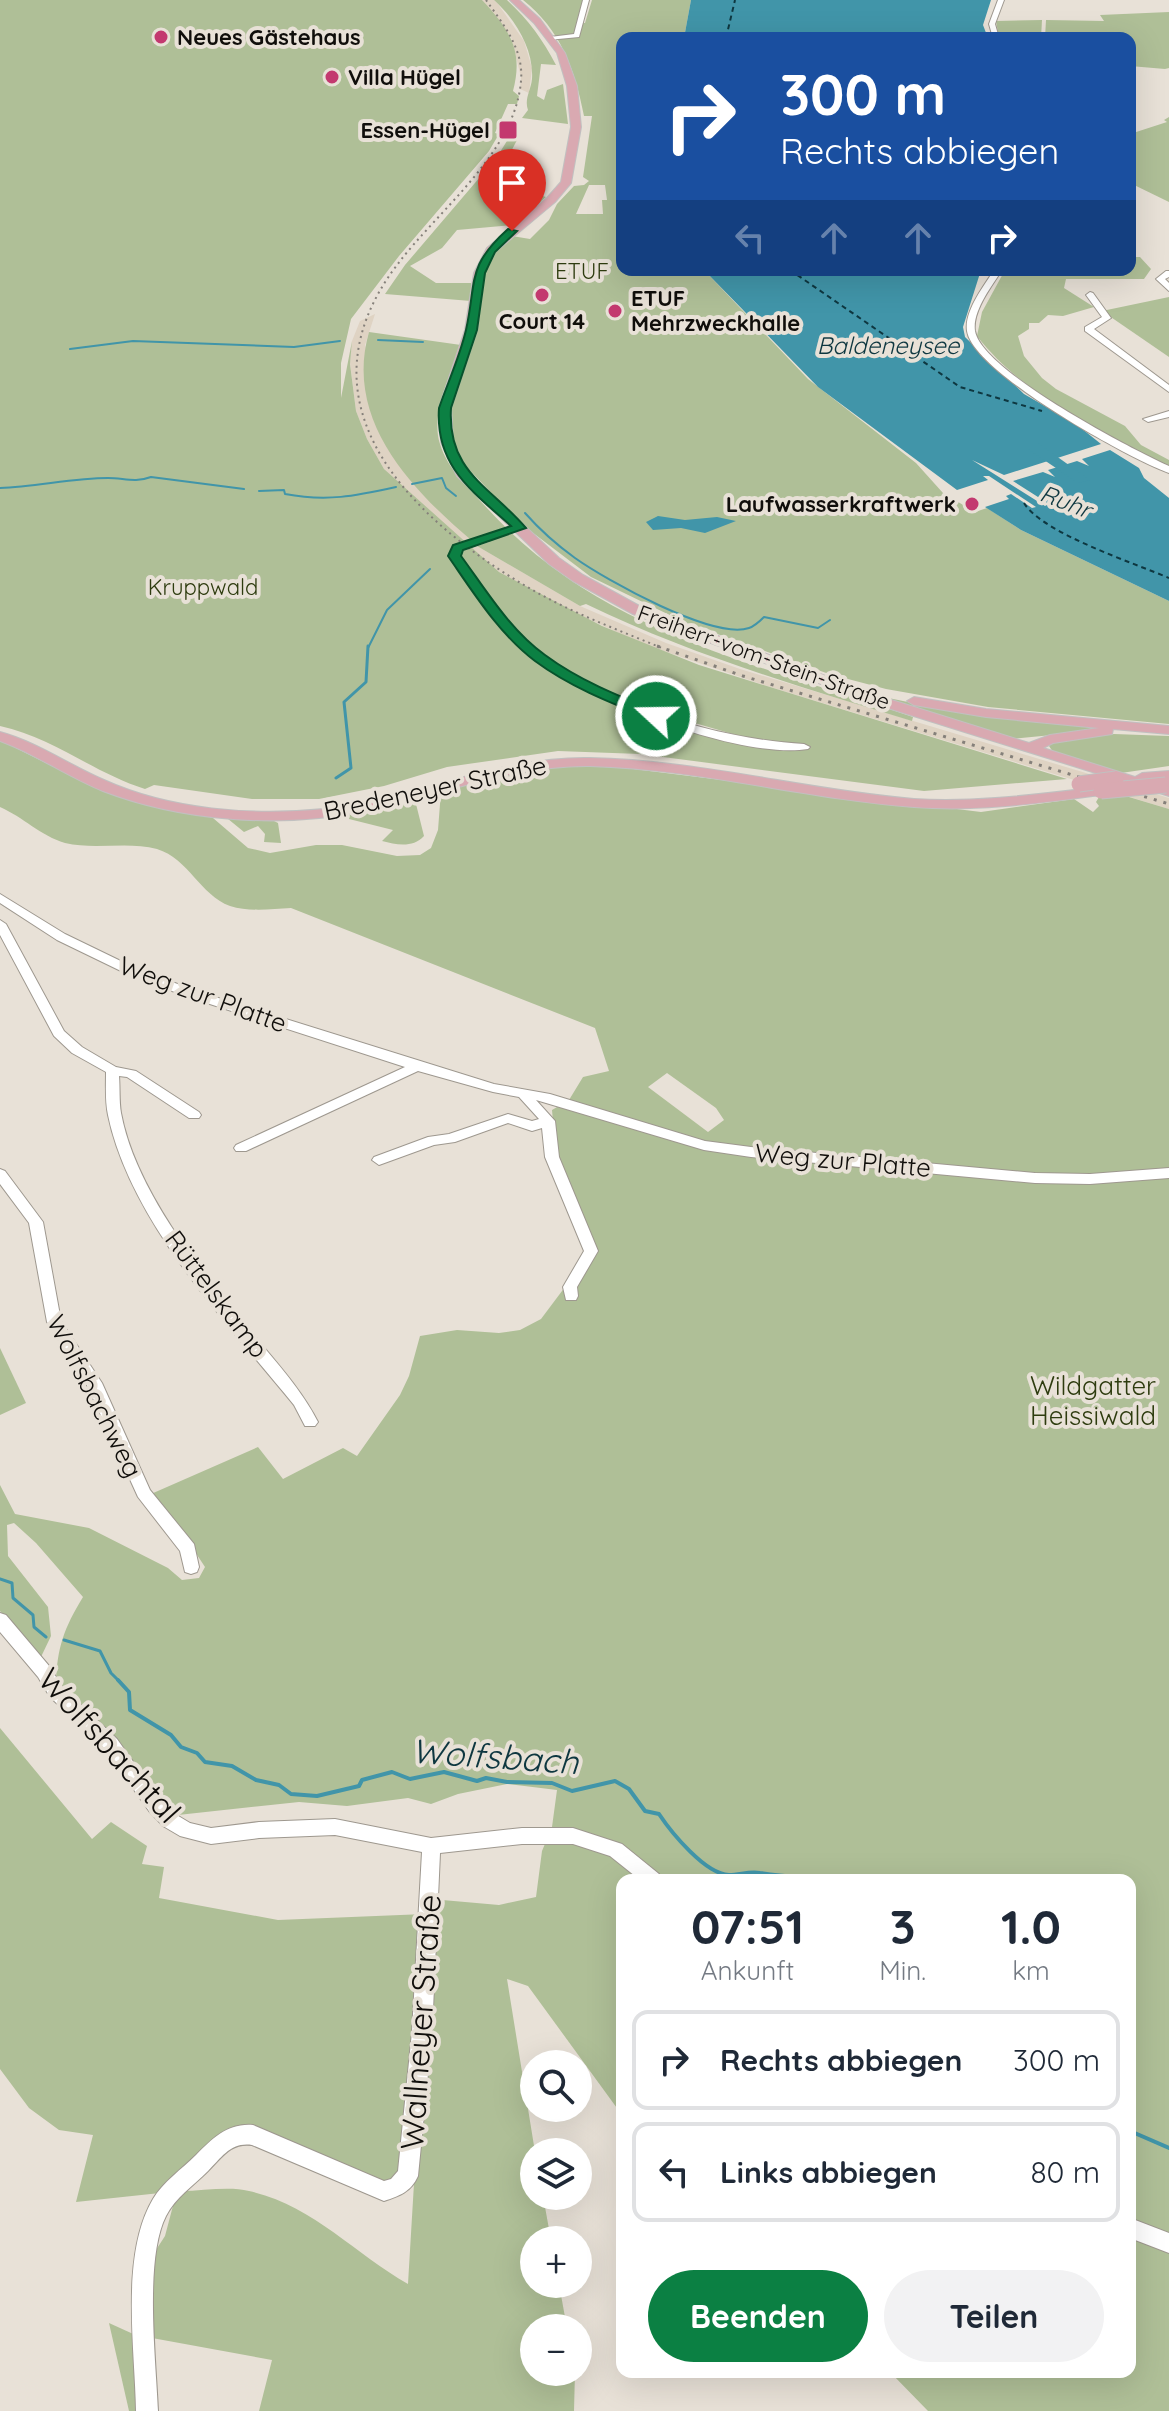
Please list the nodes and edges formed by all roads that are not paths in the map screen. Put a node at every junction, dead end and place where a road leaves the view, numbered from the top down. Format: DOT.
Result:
graph roads {
  1 [pos="514,0"];
  2 [pos="586,0"];
  3 [pos="1001,0"];
  4 [pos="994,32"];
  5 [pos="552,40"];
  6 [pos="1169,273"];
  7 [pos="995,276"];
  8 [pos="1169,288"];
  9 [pos="1090,295"];
  10 [pos="1169,389"];
  11 [pos="1169,414"];
  12 [pos="1148,419"];
  13 [pos="1169,470"];
  14 [pos="520,528"];
  15 [pos="818,678"];
  16 [pos="0,729"];
  17 [pos="1169,732"];
  18 [pos="0,736"];
  19 [pos="804,747"];
  20 [pos="1028,749"];
  21 [pos="1168,784"];
  22 [pos="0,898"];
  23 [pos="0,924"];
  24 [pos="417,1066"];
  25 [pos="112,1070"];
  26 [pos="523,1094"];
  27 [pos="194,1115"];
  28 [pos="548,1121"];
  29 [pos="241,1148"];
  30 [pos="379,1160"];
  31 [pos="1169,1173"];
  32 [pos="0,1174"];
  33 [pos="571,1296"];
  34 [pos="310,1422"];
  35 [pos="191,1567"];
  36 [pos="0,1620"];
  37 [pos="431,1846"];
  38 [pos="646,1874"];
  39 [pos="1136,2230"];
  40 [pos="1169,2243"];
  41 [pos="147,2411"];
  1 -- 5 [label="main road, Freiherr-vom-Stein-Straße"];
  2 -- 5 [label="street"];
  3 -- 4 [label="street"];
  5 -- 14 [label="main road, Freiherr-vom-Stein-Straße"];
  6 -- 8 [label="street"];
  7 -- 13 [label="street"];
  9 -- 10 [label="street"];
  11 -- 12 [label="street"];
  14 -- 15 [label="main road, Freiherr-vom-Stein-Straße"];
  14 -- 19 [label="street"];
  15 -- 17 [label="main road"];
  15 -- 20 [label="main road, Freiherr-vom-Stein-Straße"];
  16 -- 21 [label="main road, Bredeneyer Straße, bridge"];
  17 -- 20 [label="main road"];
  18 -- 21 [label="main road, Bredeneyer Straße, bridge"];
  20 -- 21 [label="main road, Freiherr-vom-Stein-Straße"];
  22 -- 24 [label="street, Weg zur Platte"];
  23 -- 25 [label="street"];
  24 -- 26 [label="street, Weg zur Platte"];
  24 -- 29 [label="street"];
  25 -- 27 [label="street"];
  25 -- 34 [label="street, Rüttelskamp"];
  26 -- 28 [label="street"];
  26 -- 31 [label="street, Weg zur Platte"];
  28 -- 30 [label="street"];
  28 -- 33 [label="street"];
  32 -- 35 [label="street, Wolfsbachweg"];
  36 -- 37 [label="street, Wolfsbachtal"];
  37 -- 38 [label="street, Wolfsbachtal"];
  37 -- 41 [label="street, Wallneyer Straße"];
  39 -- 40 [label="street"];
}
